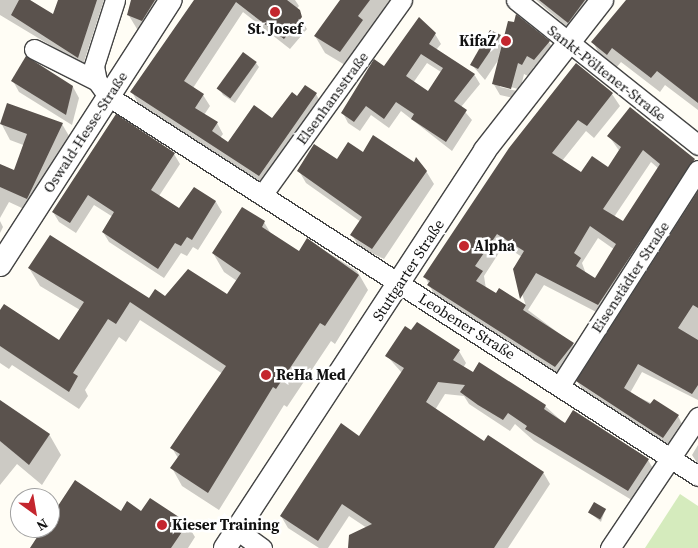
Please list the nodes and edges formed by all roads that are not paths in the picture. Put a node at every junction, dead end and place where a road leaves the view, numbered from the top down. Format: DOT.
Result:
graph roads {
  1 [pos="116,0"];
  2 [pos="171,0"];
  3 [pos="402,0"];
  4 [pos="516,0"];
  5 [pos="602,0"];
  6 [pos="568,43"];
  7 [pos="34,48"];
  8 [pos="102,88"];
  9 [pos="698,145"];
  10 [pos="698,170"];
  11 [pos="262,195"];
  12 [pos="0,265"];
  13 [pos="400,284"];
  14 [pos="561,384"];
  15 [pos="698,418"];
  16 [pos="671,458"];
  17 [pos="698,476"];
  18 [pos="231,539"];
  19 [pos="262,548"];
  20 [pos="610,548"];
  1 -- 8 [label="street"];
  2 -- 8 [label="street, Oswald-Hesse-Straße"];
  3 -- 11 [label="street, Elsenhansstraße"];
  4 -- 6 [label="street, Sankt-Pöltener-Straße"];
  5 -- 6 [label="street, Stuttgarter Straße"];
  6 -- 9 [label="street, Sankt-Pöltener-Straße"];
  6 -- 13 [label="street, Stuttgarter Straße"];
  7 -- 8 [label="street, Leobener Straße"];
  8 -- 11 [label="street, Leobener Straße"];
  8 -- 12 [label="street, Oswald-Hesse-Straße"];
  10 -- 14 [label="street, Eisenstädter Straße"];
  11 -- 13 [label="street, Leobener Straße"];
  13 -- 14 [label="street, Leobener Straße"];
  13 -- 18 [label="street, Stuttgarter Straße"];
  14 -- 16 [label="street, Leobener Straße"];
  15 -- 16 [label="street"];
  16 -- 17 [label="street, Leobener Straße"];
  16 -- 20 [label="street"];
  18 -- 19 [label="street"];
}
